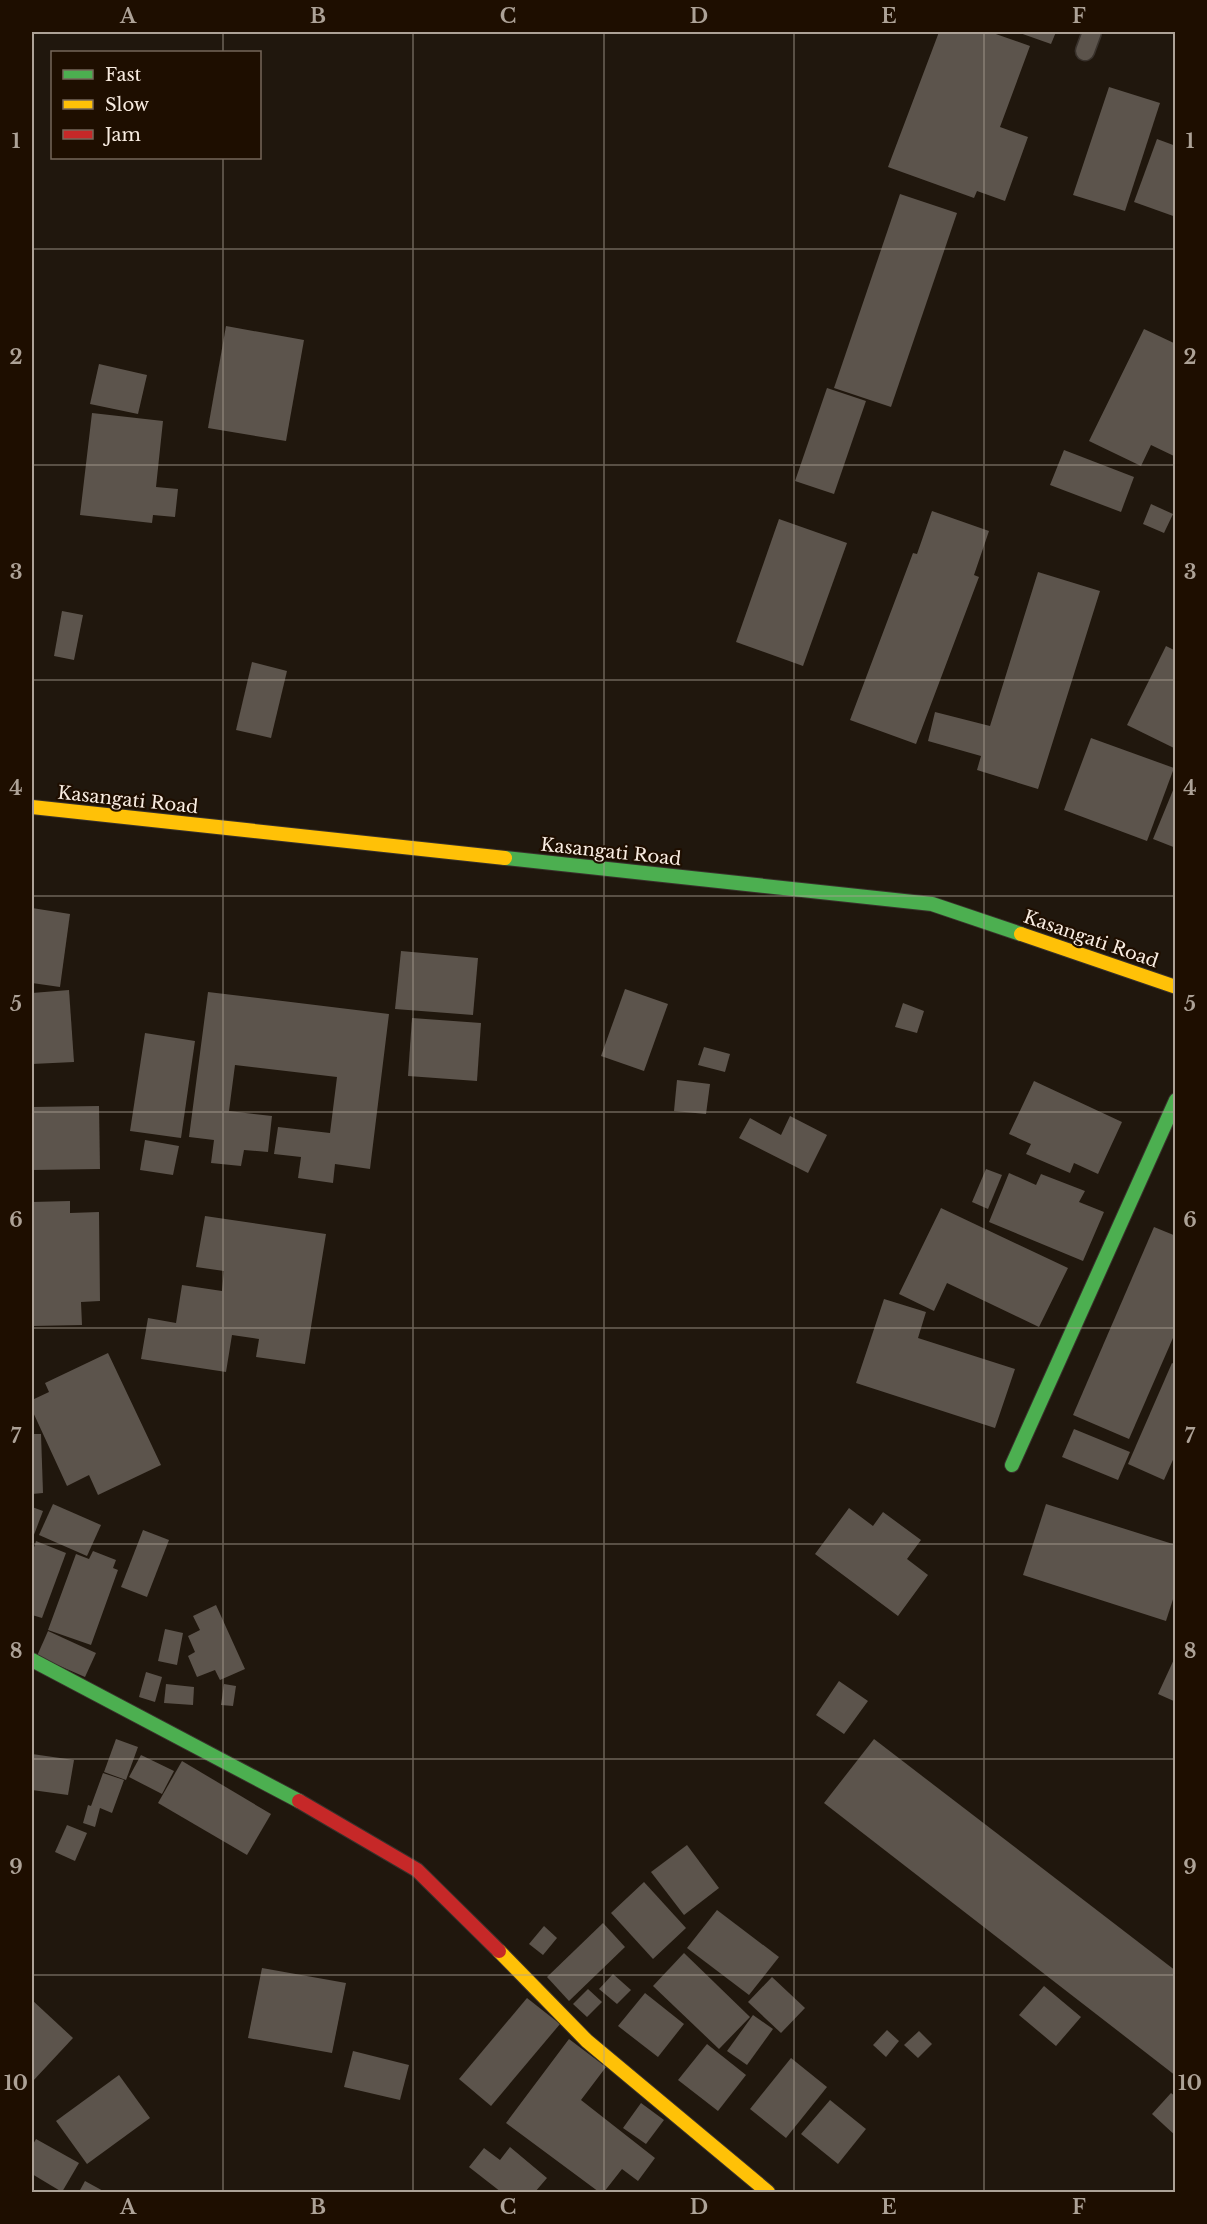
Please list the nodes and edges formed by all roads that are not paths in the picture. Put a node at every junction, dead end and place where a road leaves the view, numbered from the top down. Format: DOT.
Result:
graph roads {
  1 [pos="1092,32"];
  2 [pos="1085,51"];
  3 [pos="32,807"];
  4 [pos="1176,987"];
  5 [pos="1176,1100"];
  6 [pos="1012,1465"];
  7 [pos="32,1660"];
  8 [pos="768,2193"];
  1 -- 2 [label="lane"];
  3 -- 4 [label="street, Kasangati Road"];
  5 -- 6 [label="street"];
  7 -- 8 [label="street"];
}
